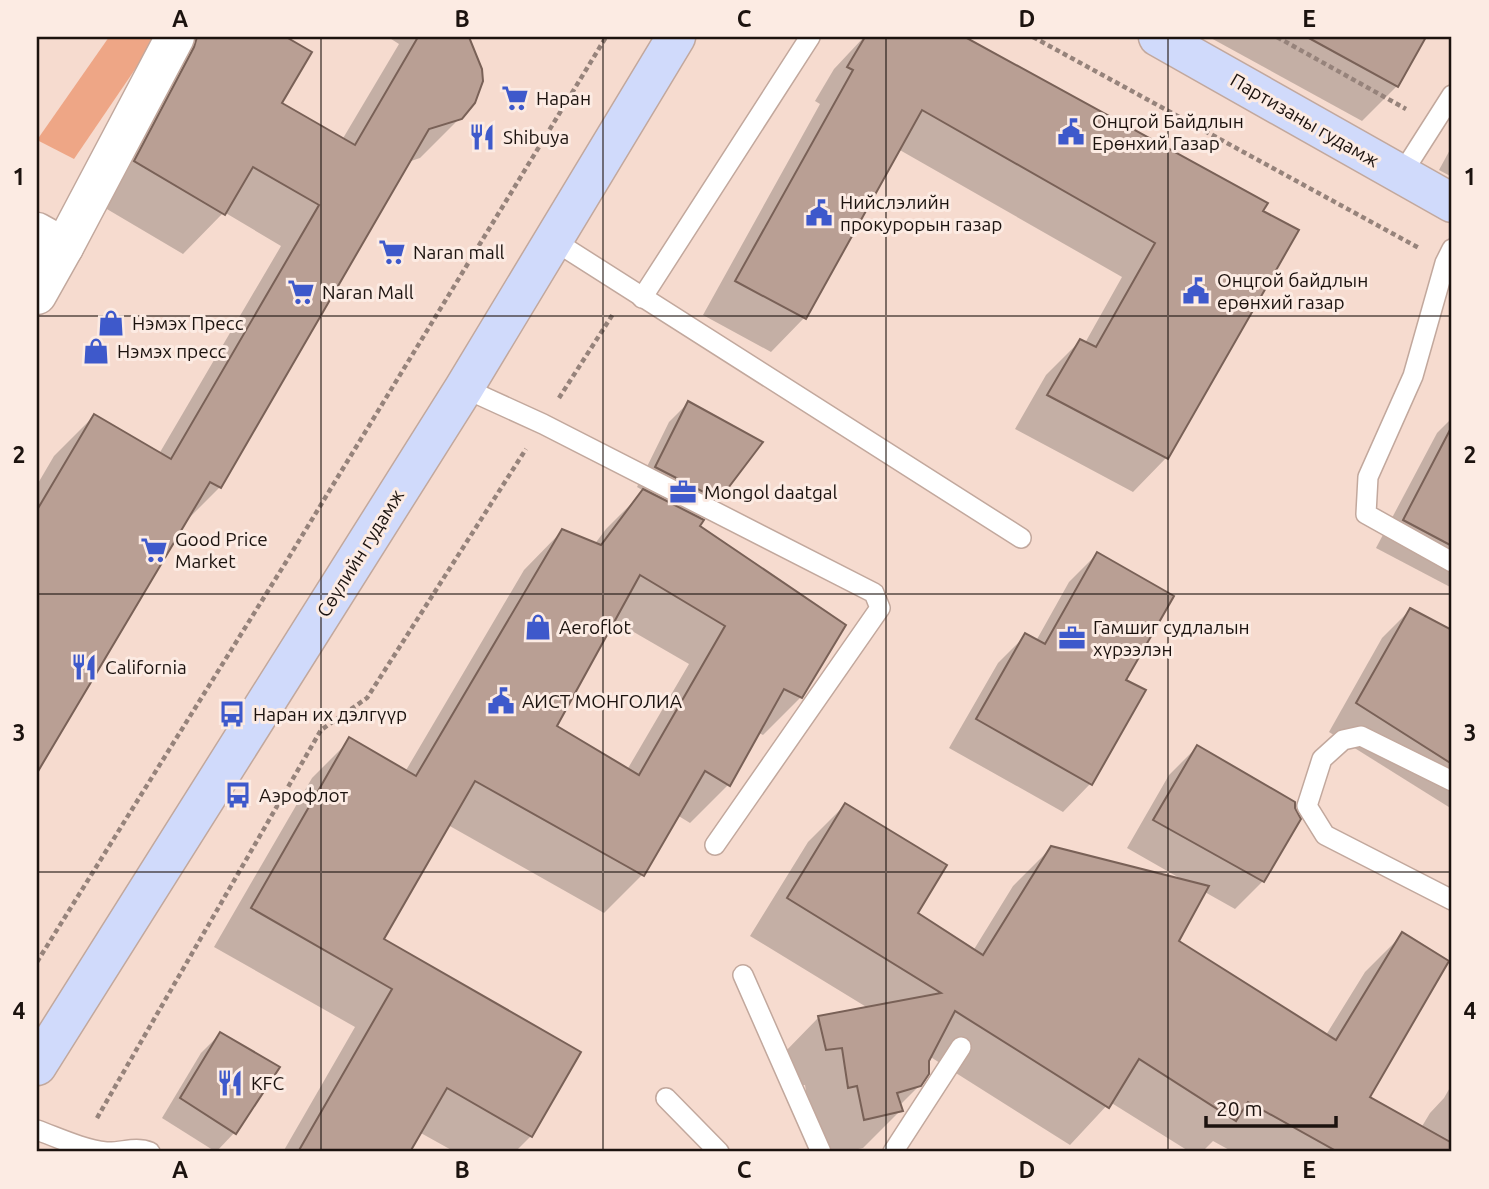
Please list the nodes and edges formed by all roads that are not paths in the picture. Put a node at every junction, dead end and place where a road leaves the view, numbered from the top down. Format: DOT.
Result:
graph roads {
  1 [pos="175,37"];
  2 [pos="676,37"];
  3 [pos="810,37"];
  4 [pos="1158,37"];
  5 [pos="1452,95"];
  6 [pos="1401,175"];
  7 [pos="1452,203"];
  8 [pos="51,240"];
  9 [pos="553,240"];
  10 [pos="1449,256"];
  11 [pos="635,293"];
  12 [pos="37,295"];
  13 [pos="464,388"];
  14 [pos="1021,538"];
  15 [pos="1452,562"];
  16 [pos="1452,781"];
  17 [pos="715,845"];
  18 [pos="1452,900"];
  19 [pos="743,975"];
  20 [pos="961,1047"];
  21 [pos="37,1066"];
  22 [pos="666,1098"];
  23 [pos="37,1130"];
  24 [pos="150,1152"];
  25 [pos="719,1152"];
  26 [pos="821,1152"];
  27 [pos="893,1152"];
  1 -- 8 [label="street"];
  2 -- 9 [label="main road, Сөүлийн гудамж"];
  3 -- 11 [label="lane"];
  4 -- 6 [label="main road, Партизаны гудамж"];
  5 -- 6 [label="lane"];
  6 -- 7 [label="main road, Партизаны гудамж"];
  8 -- 12 [label="street"];
  9 -- 11 [label="lane"];
  9 -- 13 [label="main road, Сөүлийн гудамж"];
  10 -- 15 [label="lane"];
  11 -- 14 [label="lane"];
  13 -- 17 [label="lane"];
  13 -- 21 [label="main road, Сөүлийн гудамж"];
  16 -- 18 [label="lane"];
  19 -- 26 [label="lane"];
  20 -- 27 [label="lane"];
  22 -- 25 [label="lane"];
  23 -- 24 [label="lane"];
}
